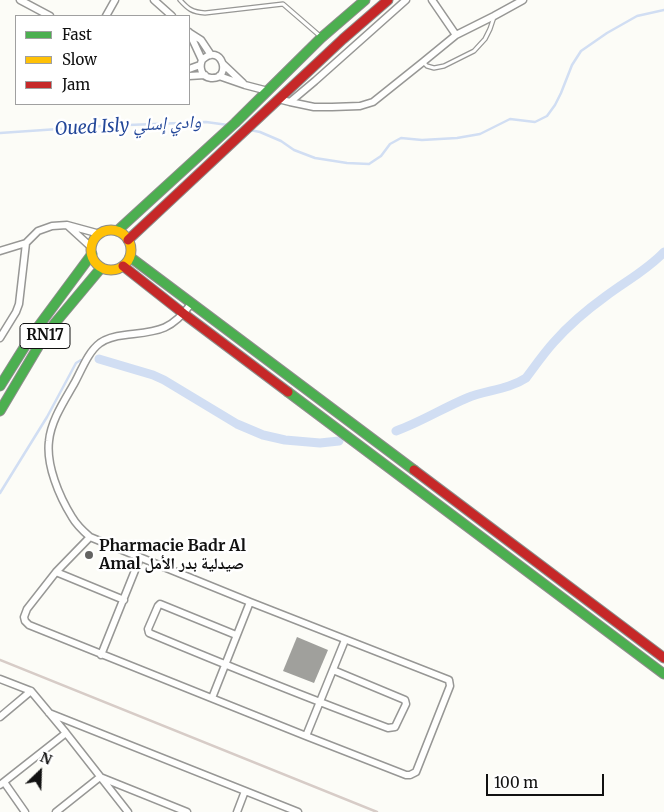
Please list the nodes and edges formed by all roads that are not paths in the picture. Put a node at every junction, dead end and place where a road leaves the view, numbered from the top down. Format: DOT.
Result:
graph roads {
  1 [pos="20,0"];
  2 [pos="115,0"];
  3 [pos="154,0"];
  4 [pos="180,0"];
  5 [pos="365,0"];
  6 [pos="388,0"];
  7 [pos="406,0"];
  8 [pos="432,0"];
  9 [pos="523,0"];
  10 [pos="284,2"];
  11 [pos="48,15"];
  12 [pos="107,15"];
  13 [pos="171,15"];
  14 [pos="494,16"];
  15 [pos="190,33"];
  16 [pos="190,35"];
  17 [pos="456,35"];
  18 [pos="323,38"];
  19 [pos="211,55"];
  20 [pos="423,62"];
  21 [pos="201,63"];
  22 [pos="223,64"];
  23 [pos="190,68"];
  24 [pos="190,76"];
  25 [pos="204,76"];
  26 [pos="219,76"];
  27 [pos="245,86"];
  28 [pos="268,90"];
  29 [pos="278,99"];
  30 [pos="290,102"];
  31 [pos="67,226"];
  32 [pos="117,231"];
  33 [pos="100,234"];
  34 [pos="128,240"];
  35 [pos="26,243"];
  36 [pos="0,251"];
  37 [pos="91,251"];
  38 [pos="130,257"];
  39 [pos="123,266"];
  40 [pos="101,268"];
  41 [pos="191,304"];
  42 [pos="184,314"];
  43 [pos="0,338"];
  44 [pos="0,386"];
  45 [pos="0,411"];
  46 [pos="90,537"];
  47 [pos="140,558"];
  48 [pos="56,572"];
  49 [pos="124,600"];
  50 [pos="250,602"];
  51 [pos="236,636"];
  52 [pos="345,640"];
  53 [pos="101,654"];
  54 [pos="664,658"];
  55 [pos="225,665"];
  56 [pos="333,670"];
  57 [pos="664,674"];
  58 [pos="0,679"];
  59 [pos="31,691"];
  60 [pos="212,698"];
  61 [pos="320,703"];
  62 [pos="49,712"];
  63 [pos="0,717"];
  64 [pos="66,733"];
  65 [pos="306,736"];
  66 [pos="100,777"];
  67 [pos="2,784"];
  68 [pos="244,791"];
  69 [pos="25,812"];
  70 [pos="56,812"];
  71 [pos="128,812"];
  72 [pos="186,812"];
  73 [pos="237,812"];
  74 [pos="298,812"];
  1 -- 11 [label="street"];
  2 -- 12 [label="street"];
  3 -- 13 [label="street"];
  4 -- 10 [label="lane"];
  5 -- 18 [label="main road"];
  6 -- 29 [label="main road"];
  7 -- 30 [label="street"];
  8 -- 17 [label="street"];
  9 -- 14 [label="street"];
  10 -- 18 [label="lane"];
  14 -- 17 [label="street"];
  14 -- 20 [label="lane"];
  15 -- 19 [label="street"];
  16 -- 21 [label="street"];
  17 -- 20 [label="street"];
  18 -- 28 [label="main road"];
  19 -- 21 [label="street"];
  19 -- 22 [label="street"];
  20 -- 30 [label="street"];
  21 -- 23 [label="street"];
  21 -- 25 [label="street"];
  22 -- 26 [label="street"];
  22 -- 27 [label="street"];
  24 -- 25 [label="street"];
  25 -- 26 [label="street"];
  26 -- 27 [label="street"];
  27 -- 28 [label="street"];
  28 -- 32 [label="main road"];
  29 -- 30 [label="street"];
  29 -- 34 [label="main road"];
  31 -- 33 [label="street"];
  31 -- 35 [label="street"];
  31 -- 37 [label="street"];
  32 -- 33 [label="main road"];
  32 -- 34 [label="main road"];
  33 -- 37 [label="main road, RN17"];
  34 -- 38 [label="main road"];
  35 -- 36 [label="street"];
  35 -- 43 [label="street"];
  37 -- 40 [label="main road"];
  37 -- 44 [label="main road, RN17"];
  38 -- 39 [label="main road"];
  38 -- 41 [label="main road"];
  39 -- 40 [label="main road"];
  39 -- 42 [label="main road"];
  40 -- 45 [label="main road, RN17"];
  41 -- 42 [label="street"];
  41 -- 54 [label="main road"];
  42 -- 46 [label="street"];
  42 -- 57 [label="main road"];
  46 -- 47 [label="street"];
  46 -- 48 [label="street"];
  47 -- 49 [label="street"];
  47 -- 50 [label="street"];
  48 -- 49 [label="street"];
  48 -- 53 [label="street"];
  49 -- 53 [label="street"];
  50 -- 51 [label="street"];
  50 -- 52 [label="street"];
  51 -- 55 [label="street"];
  51 -- 55 [label="street"];
  52 -- 56 [label="street"];
  52 -- 65 [label="street"];
  53 -- 60 [label="street"];
  55 -- 60 [label="street"];
  55 -- 61 [label="street"];
  56 -- 61 [label="street"];
  56 -- 61 [label="street"];
  58 -- 59 [label="street"];
  59 -- 62 [label="street"];
  59 -- 63 [label="street"];
  60 -- 65 [label="street"];
  61 -- 65 [label="street"];
  62 -- 64 [label="street"];
  62 -- 68 [label="street"];
  64 -- 66 [label="street"];
  64 -- 67 [label="street"];
  66 -- 70 [label="street"];
  66 -- 71 [label="street"];
  66 -- 72 [label="street"];
  67 -- 69 [label="street"];
  68 -- 73 [label="street"];
  68 -- 74 [label="street"];
}
